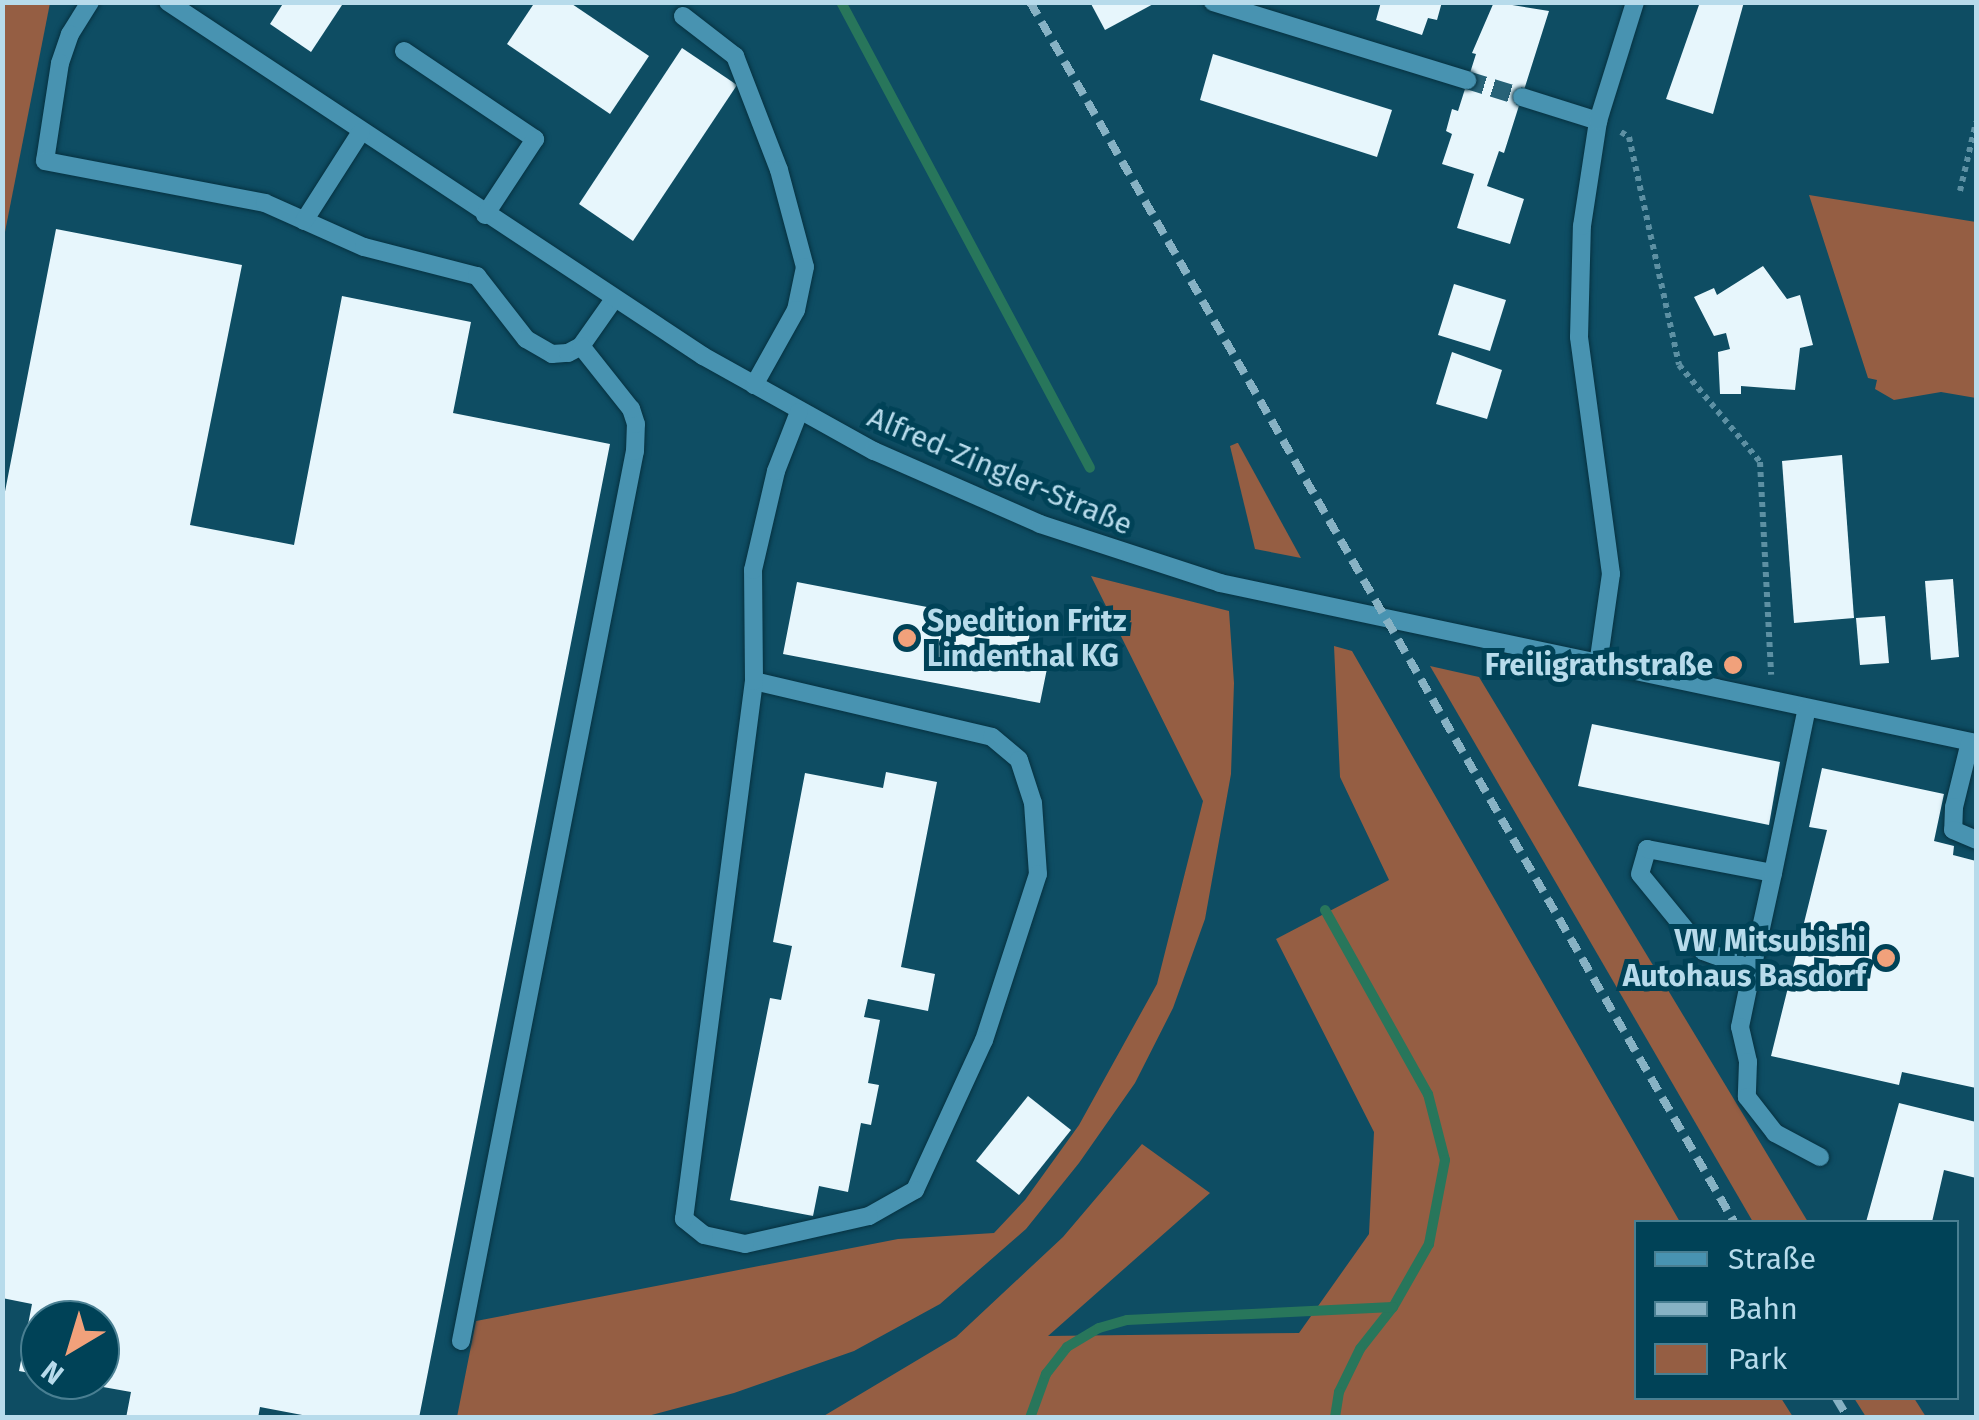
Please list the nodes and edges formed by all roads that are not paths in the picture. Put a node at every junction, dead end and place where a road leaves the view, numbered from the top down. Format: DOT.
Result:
graph roads {
  1 [pos="90,2"];
  2 [pos="168,2"];
  3 [pos="1213,2"];
  4 [pos="1634,2"];
  5 [pos="683,16"];
  6 [pos="404,51"];
  7 [pos="1468,80"];
  8 [pos="1522,98"];
  9 [pos="1598,120"];
  10 [pos="361,132"];
  11 [pos="485,215"];
  12 [pos="304,221"];
  13 [pos="614,300"];
  14 [pos="581,346"];
  15 [pos="754,385"];
  16 [pos="799,412"];
  17 [pos="1598,665"];
  18 [pos="754,680"];
  19 [pos="1807,708"];
  20 [pos="1973,742"];
  21 [pos="1976,840"];
  22 [pos="1773,873"];
  23 [pos="1752,968"];
  24 [pos="1820,1157"];
  25 [pos="461,1341"];
  1 -- 12 [label="street"];
  2 -- 10 [label="street, Alfred-Zingler-Straße"];
  3 -- 7 [label="street"];
  4 -- 9 [label="street"];
  5 -- 15 [label="street"];
  6 -- 11 [label="street"];
  8 -- 9 [label="street"];
  9 -- 17 [label="street"];
  10 -- 11 [label="street, Alfred-Zingler-Straße"];
  10 -- 12 [label="street"];
  11 -- 13 [label="street, Alfred-Zingler-Straße"];
  12 -- 14 [label="street"];
  13 -- 14 [label="street"];
  13 -- 15 [label="street, Alfred-Zingler-Straße"];
  14 -- 25 [label="street"];
  15 -- 16 [label="street, Alfred-Zingler-Straße"];
  16 -- 17 [label="street, Alfred-Zingler-Straße"];
  16 -- 18 [label="street"];
  17 -- 19 [label="street, Alfred-Zingler-Straße"];
  18 -- 18 [label="street"];
  19 -- 20 [label="street, Alfred-Zingler-Straße"];
  19 -- 22 [label="street"];
  20 -- 21 [label="street"];
  22 -- 23 [label="street"];
  22 -- 23 [label="street"];
  23 -- 24 [label="street"];
}
